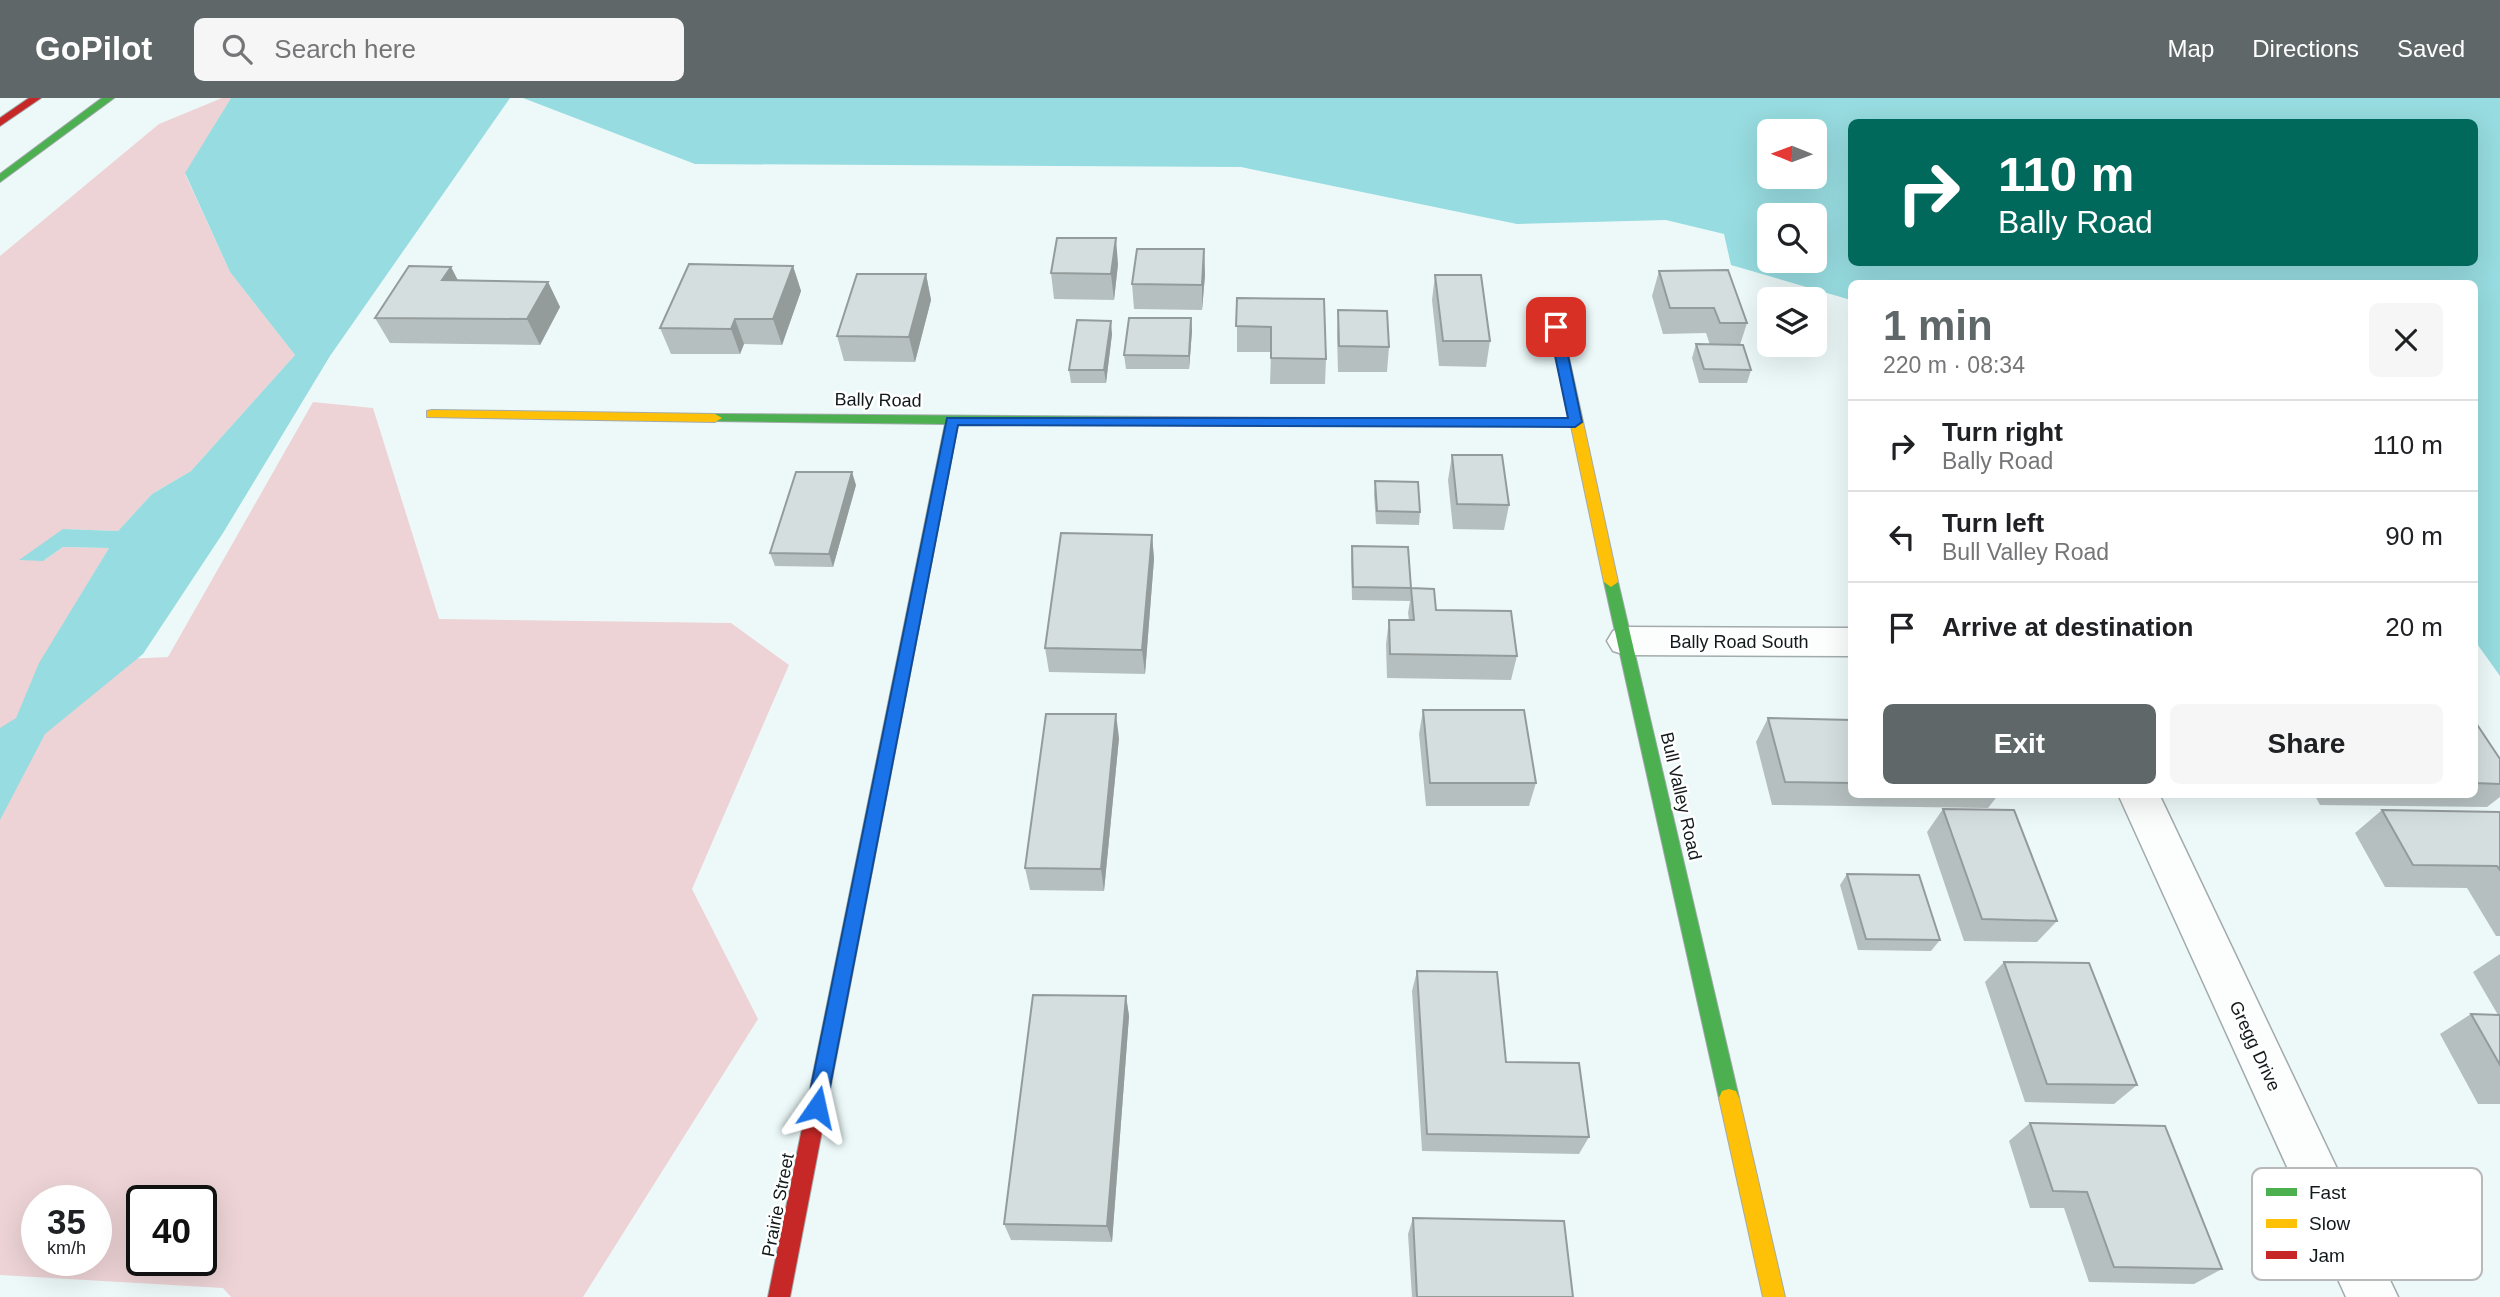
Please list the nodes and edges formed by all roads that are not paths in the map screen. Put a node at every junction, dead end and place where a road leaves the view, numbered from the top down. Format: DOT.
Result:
graph roads {
  1 [pos="36,98"];
  2 [pos="109,98"];
  3 [pos="0,123"];
  4 [pos="0,179"];
  5 [pos="1551,303"];
  6 [pos="432,414"];
  7 [pos="952,421"];
  8 [pos="1575,422"];
  9 [pos="1626,641"];
  10 [pos="1848,642"];
  11 [pos="2140,798"];
  12 [pos="2312,1168"];
  13 [pos="2364,1280"];
  14 [pos="779,1297"];
  15 [pos="1774,1297"];
  16 [pos="2372,1297"];
  1 -- 3 [label="street"];
  2 -- 4 [label="street"];
  5 -- 8 [label="street, Bull Valley Road"];
  6 -- 7 [label="street, Bally Road"];
  7 -- 8 [label="street, Bally Road"];
  7 -- 14 [label="street, Prairie Street"];
  8 -- 9 [label="street, Bull Valley Road"];
  9 -- 10 [label="street, Bally Road South"];
  9 -- 15 [label="street, Bull Valley Road"];
  11 -- 12 [label="street, Gregg Drive"];
  13 -- 16 [label="street, Gregg Drive"];
}
